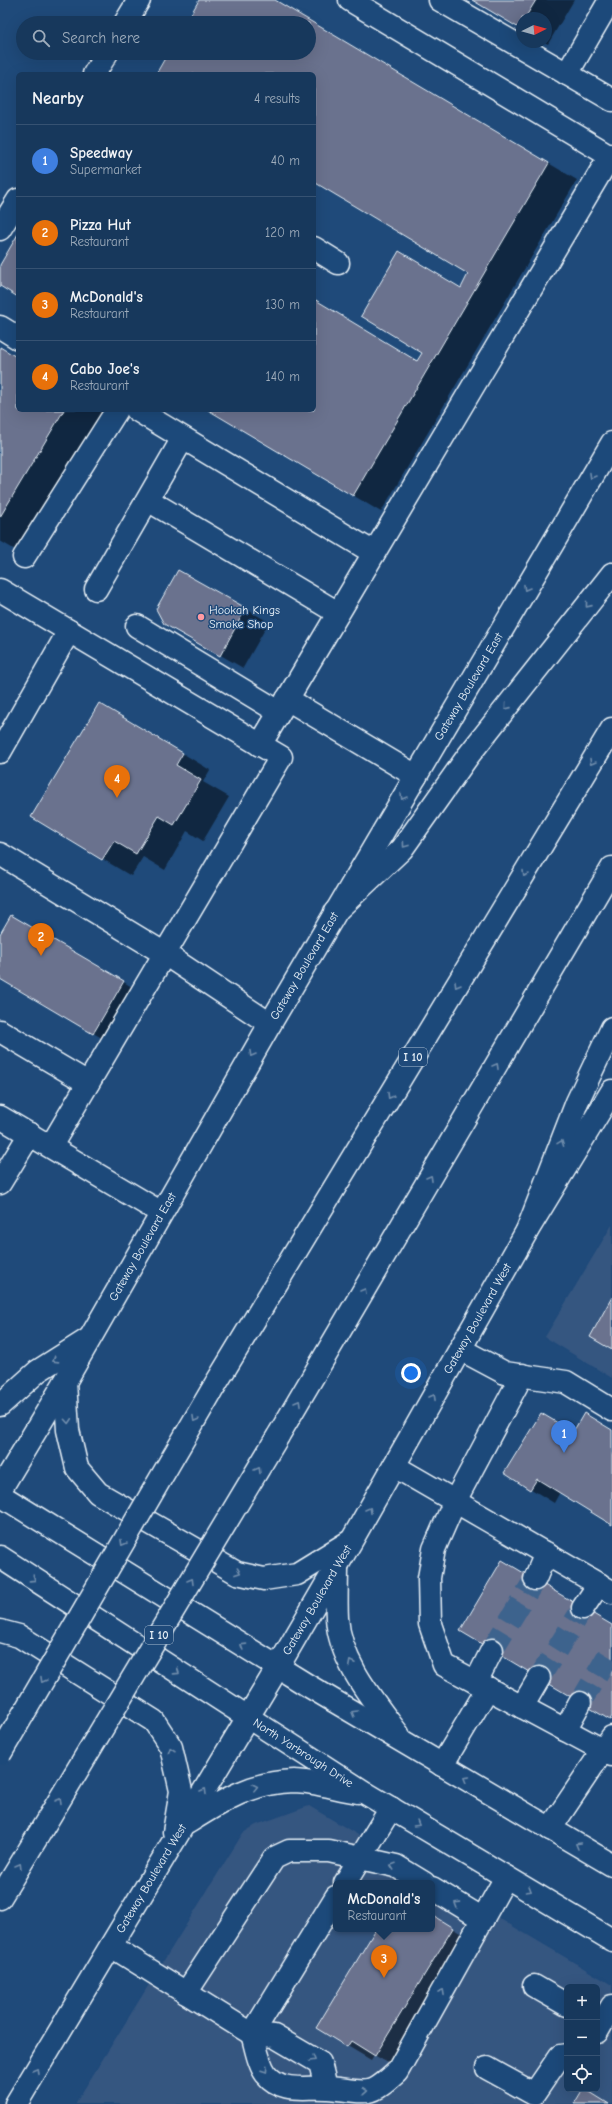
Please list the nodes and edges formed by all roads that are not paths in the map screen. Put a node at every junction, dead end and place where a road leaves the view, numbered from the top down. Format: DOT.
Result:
graph roads {
  1 [pos="139,0"];
  2 [pos="350,0"];
  3 [pos="440,0"];
  4 [pos="610,0"];
  5 [pos="129,16"];
  6 [pos="103,60"];
  7 [pos="95,72"];
  8 [pos="568,74"];
  9 [pos="612,100"];
  10 [pos="611,156"];
  11 [pos="16,203"];
  12 [pos="0,229"];
  13 [pos="316,249"];
  14 [pos="338,262"];
  15 [pos="0,327"];
  16 [pos="16,337"];
  17 [pos="117,412"];
  18 [pos="140,412"];
  19 [pos="183,438"];
  20 [pos="612,443"];
  21 [pos="148,500"];
  22 [pos="374,554"];
  23 [pos="24,557"];
  24 [pos="612,574"];
  25 [pos="96,589"];
  26 [pos="0,590"];
  27 [pos="338,613"];
  28 [pos="137,626"];
  29 [pos="69,631"];
  30 [pos="283,705"];
  31 [pos="612,729"];
  32 [pos="260,744"];
  33 [pos="0,752"];
  34 [pos="416,776"];
  35 [pos="0,854"];
  36 [pos="612,868"];
  37 [pos="336,912"];
  38 [pos="164,954"];
  39 [pos="270,1024"];
  40 [pos="612,1028"];
  41 [pos="0,1031"];
  42 [pos="88,1083"];
  43 [pos="612,1091"];
  44 [pos="0,1117"];
  45 [pos="30,1134"];
  46 [pos="51,1146"];
  47 [pos="0,1183"];
  48 [pos="160,1212"];
  49 [pos="527,1231"];
  50 [pos="88,1339"];
  51 [pos="460,1349"];
  52 [pos="522,1375"];
  53 [pos="65,1382"];
  54 [pos="0,1405"];
  55 [pos="612,1410"];
  56 [pos="394,1466"];
  57 [pos="0,1490"];
  58 [pos="0,1495"];
  59 [pos="455,1501"];
  60 [pos="352,1540"];
  61 [pos="546,1553"];
  62 [pos="0,1558"];
  63 [pos="337,1565"];
  64 [pos="535,1579"];
  65 [pos="605,1588"];
  66 [pos="583,1608"];
  67 [pos="0,1631"];
  68 [pos="492,1650"];
  69 [pos="278,1667"];
  70 [pos="539,1678"];
  71 [pos="482,1685"];
  72 [pos="580,1703"];
  73 [pos="522,1707"];
  74 [pos="248,1718"];
  75 [pos="566,1730"];
  76 [pos="403,1742"];
  77 [pos="609,1747"];
  78 [pos="0,1754"];
  79 [pos="442,1765"];
  80 [pos="367,1794"];
  81 [pos="391,1808"];
  82 [pos="184,1825"];
  83 [pos="550,1828"];
  84 [pos="173,1844"];
  85 [pos="359,1859"];
  86 [pos="612,1865"];
  87 [pos="506,1877"];
  88 [pos="347,1880"];
  89 [pos="419,1880"];
  90 [pos="435,1890"];
  91 [pos="0,1898"];
  92 [pos="333,1902"];
  93 [pos="483,1919"];
  94 [pos="612,1940"];
  95 [pos="111,1946"];
  96 [pos="534,1986"];
  97 [pos="186,1993"];
  98 [pos="564,2003"];
  99 [pos="612,2006"];
  100 [pos="602,2028"];
  101 [pos="252,2034"];
  102 [pos="564,2055"];
  103 [pos="487,2068"];
  104 [pos="326,2088"];
  105 [pos="16,2104"];
  1 -- 5 [label="main road"];
  2 -- 10 [label="main road"];
  3 -- 8 [label="main road"];
  4 -- 8 [label="main road"];
  6 -- 7 [label="main road"];
  8 -- 9 [label="main road"];
  10 -- 22 [label="main road"];
  11 -- 12 [label="main road"];
  13 -- 14 [label="main road"];
  15 -- 16 [label="main road"];
  17 -- 23 [label="main road"];
  18 -- 19 [label="main road"];
  19 -- 21 [label="main road"];
  19 -- 22 [label="main road"];
  20 -- 34 [label="main road, Gateway Boulevard East, one-way"];
  21 -- 25 [label="main road"];
  21 -- 27 [label="main road"];
  22 -- 27 [label="main road"];
  24 -- 37 [label="main road, one-way"];
  26 -- 29 [label="main road"];
  27 -- 30 [label="main road"];
  28 -- 30 [label="main road"];
  29 -- 32 [label="main road"];
  29 -- 33 [label="main road"];
  30 -- 32 [label="main road"];
  30 -- 34 [label="main road"];
  31 -- 78 [label="main road, I 10, one-way, bridge"];
  32 -- 38 [label="main road"];
  34 -- 37 [label="main road, Gateway Boulevard East, one-way"];
  35 -- 38 [label="main road"];
  91 -- 36 [label="main road, I 10, one-way, bridge"];
  37 -- 39 [label="main road, Gateway Boulevard East"];
  38 -- 39 [label="main road"];
  38 -- 42 [label="main road"];
  39 -- 48 [label="main road, Gateway Boulevard East, one-way"];
  49 -- 40 [label="main road, one-way"];
  41 -- 42 [label="main road"];
  42 -- 46 [label="main road"];
  43 -- 49 [label="main road, Gateway Boulevard West"];
  44 -- 45 [label="main road"];
  45 -- 46 [label="main road"];
  45 -- 47 [label="main road"];
  46 -- 48 [label="main road"];
  48 -- 50 [label="main road, Gateway Boulevard East"];
  49 -- 51 [label="main road, Gateway Boulevard West"];
  50 -- 53 [label="main road, Gateway Boulevard East"];
  50 -- 54 [label="main road, one-way"];
  51 -- 52 [label="main road"];
  56 -- 51 [label="main road, Gateway Boulevard West, one-way"];
  52 -- 55 [label="main road"];
  52 -- 59 [label="main road"];
  53 -- 57 [label="main road, Gateway Boulevard East"];
  53 -- 60 [label="main road, one-way"];
  56 -- 59 [label="main road"];
  60 -- 56 [label="main road, Gateway Boulevard West, one-way"];
  69 -- 58 [label="main road, one-way"];
  59 -- 61 [label="main road"];
  59 -- 71 [label="main road"];
  60 -- 63 [label="main road, Gateway Boulevard West"];
  61 -- 64 [label="main road"];
  61 -- 65 [label="main road"];
  62 -- 74 [label="main road, North Yarbrough Drive, one-way"];
  63 -- 69 [label="main road, Gateway Boulevard West"];
  76 -- 63 [label="main road, one-way"];
  65 -- 66 [label="main road"];
  84 -- 67 [label="main road, one-way"];
  68 -- 71 [label="main road"];
  69 -- 74 [label="main road, Gateway Boulevard West"];
  76 -- 69 [label="main road, one-way"];
  70 -- 73 [label="main road"];
  71 -- 73 [label="main road"];
  71 -- 79 [label="main road"];
  72 -- 75 [label="main road"];
  73 -- 75 [label="main road"];
  74 -- 80 [label="main road, North Yarbrough Drive"];
  82 -- 74 [label="main road, Gateway Boulevard West, one-way"];
  75 -- 77 [label="main road"];
  76 -- 79 [label="main road"];
  77 -- 83 [label="main road"];
  83 -- 79 [label="main road, one-way"];
  80 -- 81 [label="main road, North Yarbrough Drive"];
  82 -- 80 [label="main road, one-way"];
  81 -- 85 [label="main road"];
  81 -- 87 [label="main road, North Yarbrough Drive, one-way"];
  82 -- 84 [label="main road, Gateway Boulevard West"];
  86 -- 83 [label="main road, one-way"];
  84 -- 95 [label="main road, Gateway Boulevard West"];
  85 -- 88 [label="main road"];
  89 -- 85 [label="main road, one-way"];
  85 -- 97 [label="main road"];
  87 -- 93 [label="main road"];
  87 -- 94 [label="main road, North Yarbrough Drive, one-way"];
  93 -- 90 [label="main road, one-way"];
  92 -- 101 [label="main road"];
  104 -- 93 [label="main road, one-way"];
  95 -- 97 [label="main road"];
  105 -- 95 [label="main road, Gateway Boulevard West, one-way"];
  96 -- 98 [label="main road"];
  97 -- 101 [label="main road"];
  99 -- 100 [label="main road"];
  101 -- 104 [label="main road, one-way"];
  101 -- 104 [label="main road, one-way"];
  102 -- 103 [label="main road"];
}
